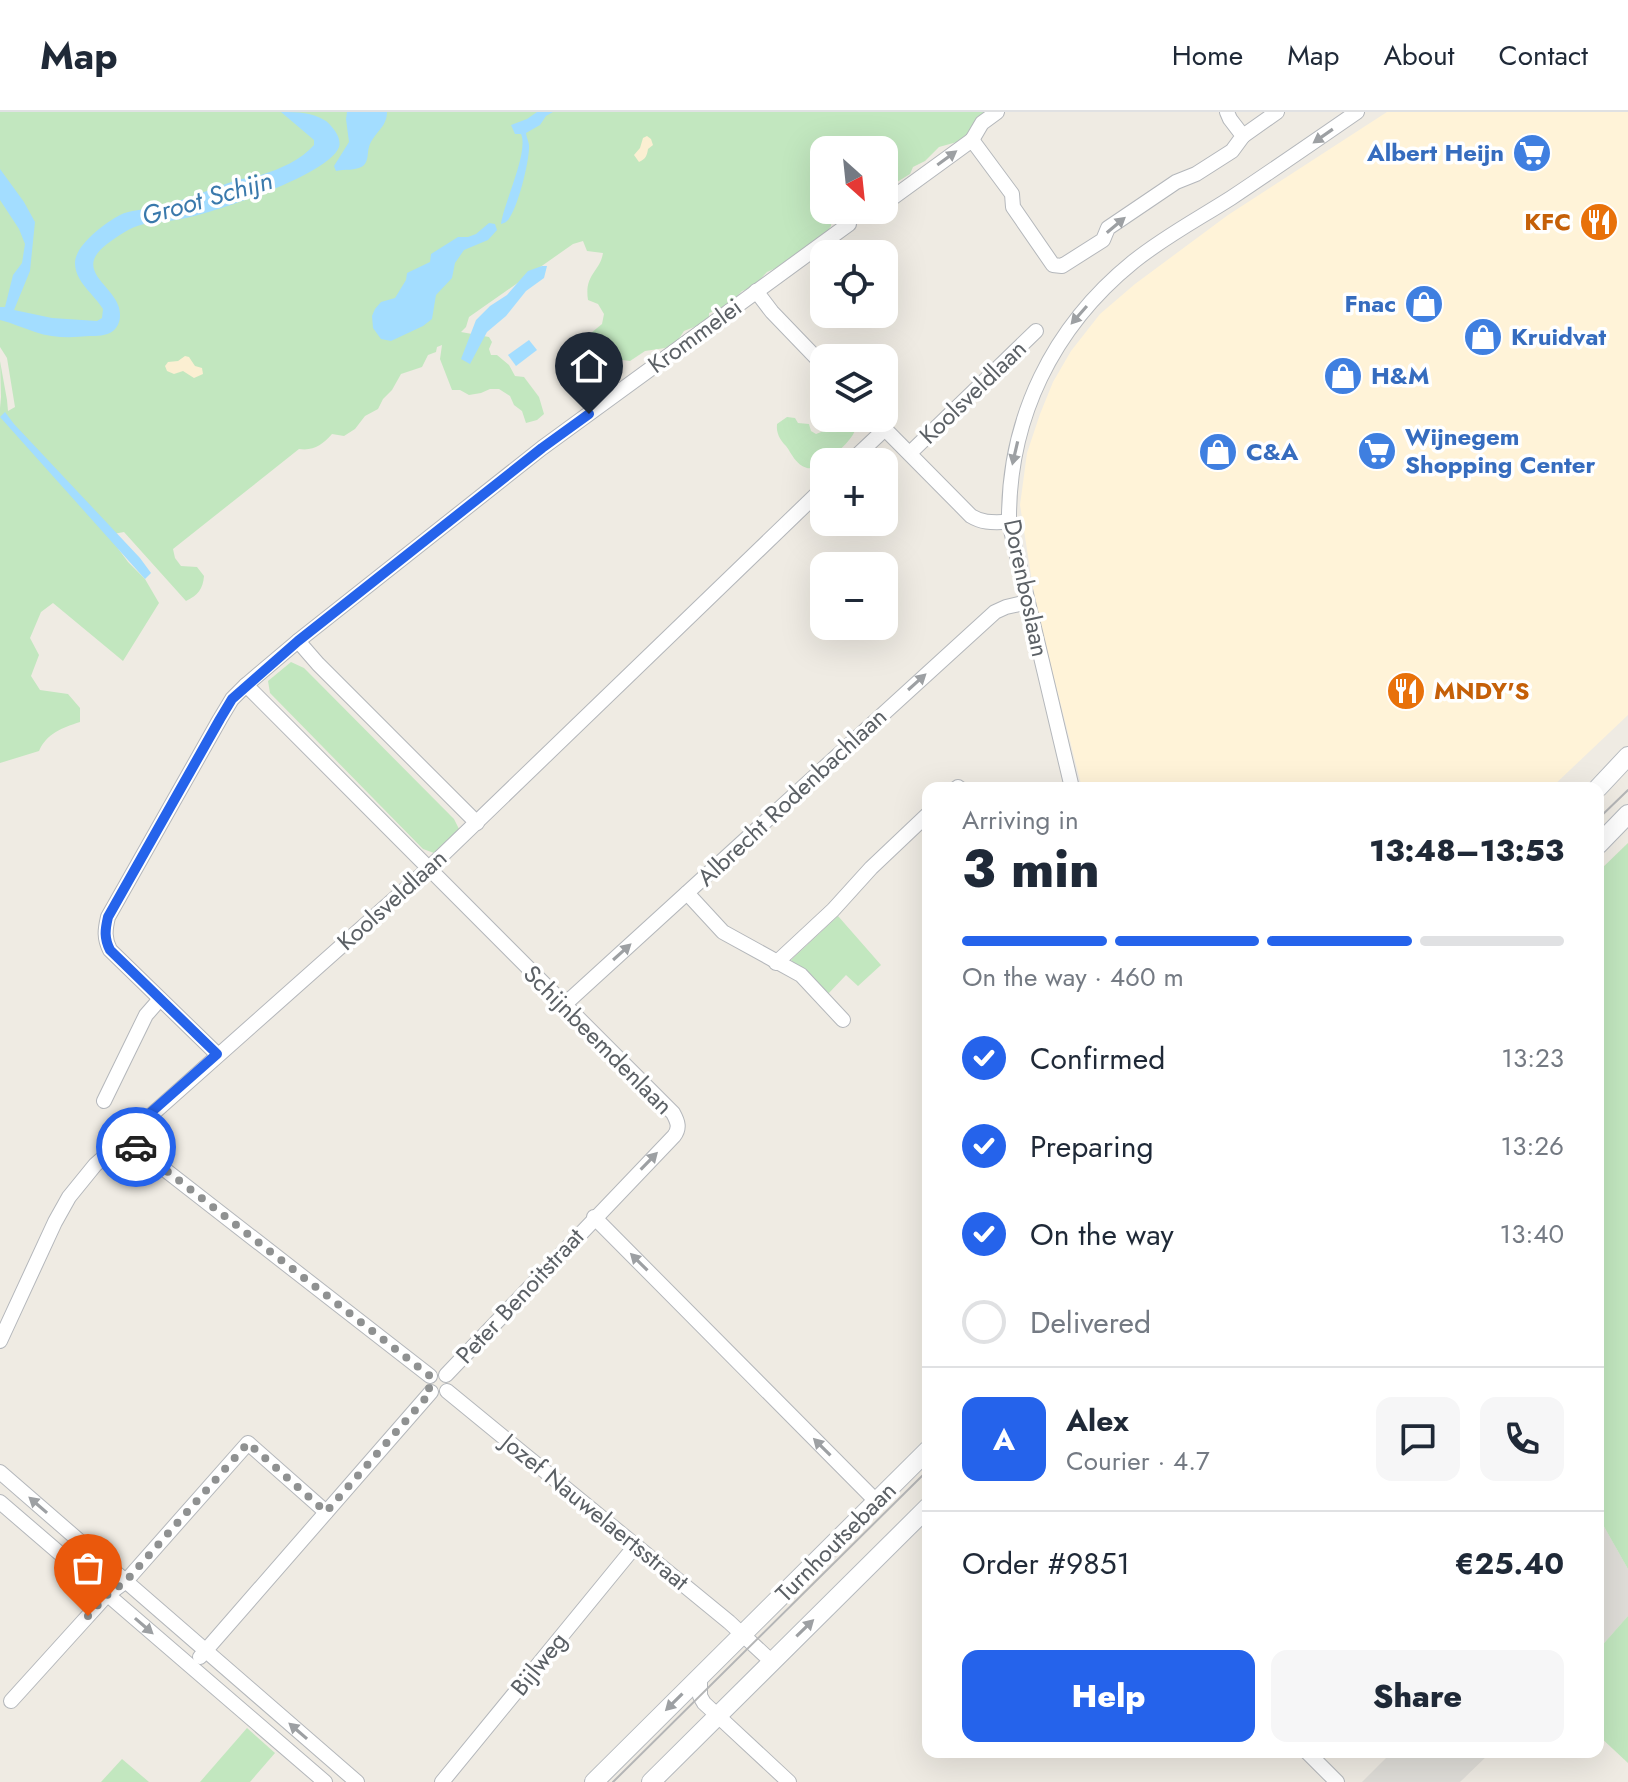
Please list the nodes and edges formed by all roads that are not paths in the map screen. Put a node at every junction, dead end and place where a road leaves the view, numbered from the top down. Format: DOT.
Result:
graph roads {
  1 [pos="997,112"];
  2 [pos="1227,112"];
  3 [pos="1277,112"];
  4 [pos="1357,112"];
  5 [pos="1243,136"];
  6 [pos="972,140"];
  7 [pos="898,194"];
  8 [pos="849,224"];
  9 [pos="756,291"];
  10 [pos="1036,331"];
  11 [pos="810,351"];
  12 [pos="882,432"];
  13 [pos="888,432"];
  14 [pos="865,448"];
  15 [pos="910,453"];
  16 [pos="810,501"];
  17 [pos="1009,522"];
  18 [pos="1028,602"];
  19 [pos="298,641"];
  20 [pos="246,685"];
  21 [pos="1628,756"];
  22 [pos="1071,782"];
  23 [pos="1604,782"];
  24 [pos="1628,814"];
  25 [pos="922,820"];
  26 [pos="477,823"];
  27 [pos="1604,839"];
  28 [pos="428,869"];
  29 [pos="687,893"];
  30 [pos="776,963"];
  31 [pos="160,999"];
  32 [pos="564,1005"];
  33 [pos="843,1020"];
  34 [pos="217,1054"];
  35 [pos="104,1101"];
  36 [pos="123,1137"];
  37 [pos="594,1217"];
  38 [pos="0,1341"];
  39 [pos="446,1375"];
  40 [pos="430,1376"];
  41 [pos="447,1391"];
  42 [pos="431,1392"];
  43 [pos="922,1456"];
  44 [pos="0,1472"];
  45 [pos="0,1502"];
  46 [pos="877,1502"];
  47 [pos="326,1512"];
  48 [pos="922,1513"];
  49 [pos="636,1545"];
  50 [pos="126,1581"];
  51 [pos="107,1595"];
  52 [pos="743,1634"];
  53 [pos="205,1651"];
  54 [pos="771,1661"];
  55 [pos="191,1667"];
  56 [pos="700,1675"];
  57 [pos="11,1701"];
  58 [pos="718,1716"];
  59 [pos="1313,1758"];
  60 [pos="325,1782"];
  61 [pos="357,1782"];
  62 [pos="442,1782"];
  63 [pos="594,1782"];
  64 [pos="651,1782"];
  65 [pos="789,1782"];
  66 [pos="1337,1782"];
  1 -- 6 [label="street"];
  2 -- 5 [label="street"];
  3 -- 5 [label="street"];
  4 -- 17 [label="street, Dorenboslaan, one-way"];
  6 -- 5 [label="street, one-way"];
  7 -- 6 [label="street, one-way"];
  8 -- 9 [label="street, Krommelei"];
  9 -- 11 [label="street"];
  9 -- 19 [label="street, Krommelei"];
  10 -- 15 [label="street, Koolsveldlaan"];
  12 -- 14 [label="street, Koolsveldlaan"];
  13 -- 15 [label="street"];
  15 -- 17 [label="street"];
  16 -- 26 [label="street, Koolsveldlaan"];
  17 -- 18 [label="street, Dorenboslaan"];
  18 -- 22 [label="street, Dorenboslaan"];
  29 -- 18 [label="street, Albrecht Rodenbachlaan, one-way"];
  19 -- 20 [label="street, Krommelei"];
  19 -- 26 [label="street"];
  20 -- 28 [label="street, Schijnbeemdenlaan"];
  20 -- 31 [label="street, Krommelei"];
  21 -- 23 [label="main road"];
  24 -- 27 [label="main road"];
  25 -- 30 [label="street"];
  26 -- 28 [label="street, Koolsveldlaan"];
  28 -- 32 [label="street, Schijnbeemdenlaan"];
  28 -- 34 [label="street, Koolsveldlaan"];
  29 -- 30 [label="street"];
  32 -- 29 [label="street, Albrecht Rodenbachlaan, one-way"];
  30 -- 33 [label="street"];
  31 -- 34 [label="street, Krommelei"];
  31 -- 35 [label="street"];
  37 -- 32 [label="street, Schijnbeemdenlaan, one-way"];
  34 -- 36 [label="street, Koolsveldlaan"];
  36 -- 38 [label="street, Koolsveldlaan"];
  36 -- 40 [label="street"];
  37 -- 39 [label="street, Peter Benoitstraat"];
  46 -- 37 [label="street, one-way"];
  39 -- 40 [label="street"];
  39 -- 41 [label="street"];
  40 -- 42 [label="street"];
  41 -- 42 [label="street"];
  41 -- 49 [label="street, Jozef Nauwelaertsstraat"];
  42 -- 47 [label="street"];
  43 -- 46 [label="main road, Turnhoutsebaan"];
  50 -- 44 [label="street, one-way"];
  45 -- 51 [label="street"];
  46 -- 52 [label="main road, Turnhoutsebaan"];
  47 -- 50 [label="street"];
  47 -- 53 [label="street"];
  54 -- 48 [label="main road, Turnhoutsebaan, one-way"];
  49 -- 52 [label="street, Jozef Nauwelaertsstraat"];
  49 -- 62 [label="street, Bijlweg"];
  50 -- 51 [label="street"];
  50 -- 53 [label="street"];
  51 -- 55 [label="street, one-way"];
  51 -- 57 [label="street"];
  52 -- 54 [label="street"];
  52 -- 56 [label="main road, Turnhoutsebaan"];
  53 -- 55 [label="street"];
  61 -- 53 [label="street, one-way"];
  54 -- 58 [label="main road, Turnhoutsebaan"];
  55 -- 60 [label="street"];
  56 -- 58 [label="street"];
  56 -- 63 [label="main road, Turnhoutsebaan, one-way"];
  58 -- 64 [label="main road, Turnhoutsebaan"];
  58 -- 65 [label="street"];
  59 -- 66 [label="street"];
}
